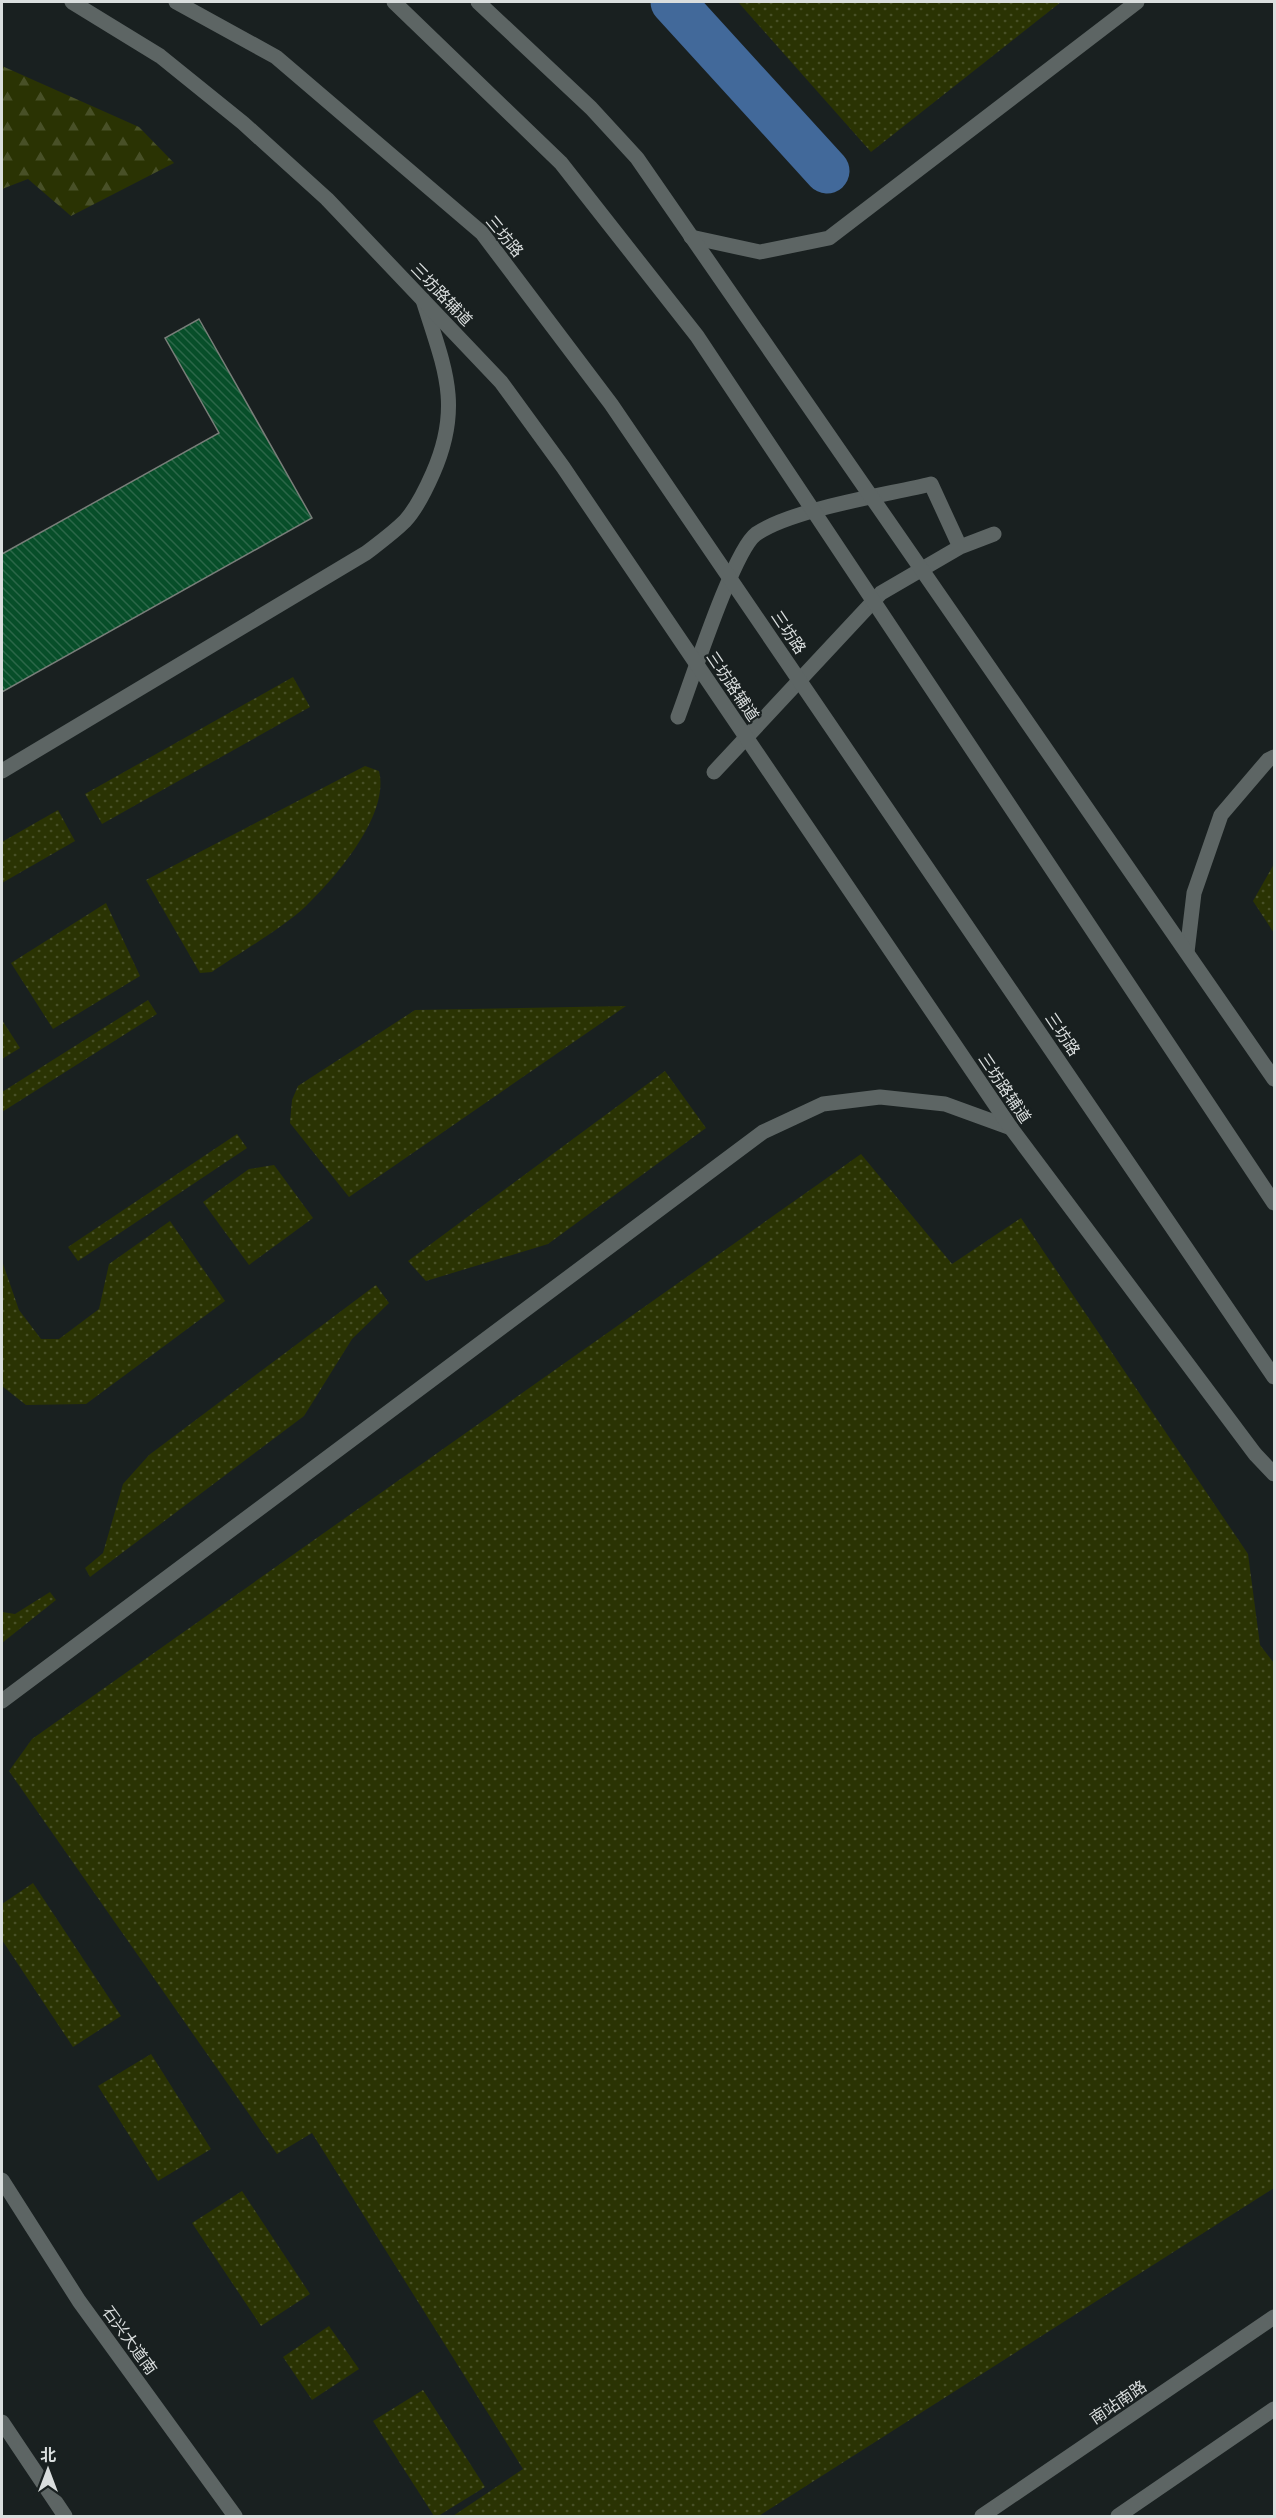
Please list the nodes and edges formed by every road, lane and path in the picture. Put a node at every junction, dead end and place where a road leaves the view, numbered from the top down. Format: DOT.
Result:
graph roads {
  1 [pos="72,2"];
  2 [pos="176,2"];
  3 [pos="394,2"];
  4 [pos="478,2"];
  5 [pos="1137,2"];
  6 [pos="692,237"];
  7 [pos="423,300"];
  8 [pos="994,534"];
  9 [pos="960,547"];
  10 [pos="678,717"];
  11 [pos="1275,757"];
  12 [pos="2,771"];
  13 [pos="714,771"];
  14 [pos="1187,952"];
  15 [pos="1275,1079"];
  16 [pos="1011,1128"];
  17 [pos="1275,1203"];
  18 [pos="1275,1377"];
  19 [pos="1275,1474"];
  20 [pos="2,1701"];
  21 [pos="2,2180"];
  22 [pos="1275,2318"];
  23 [pos="1275,2409"];
  24 [pos="2,2422"];
  25 [pos="65,2517"];
  26 [pos="235,2517"];
  27 [pos="982,2517"];
  28 [pos="1118,2517"];
  1 -- 7 [label="street, 三坊路辅道"];
  2 -- 18 [label="street, 三坊路"];
  3 -- 17 [label="street"];
  4 -- 6 [label="street"];
  5 -- 6 [label="street"];
  6 -- 14 [label="street"];
  7 -- 12 [label="street"];
  7 -- 16 [label="street, 三坊路辅道"];
  8 -- 9 [label="street"];
  9 -- 10 [label="street"];
  9 -- 13 [label="street"];
  11 -- 14 [label="street"];
  14 -- 15 [label="street"];
  16 -- 19 [label="street, 三坊路辅道"];
  16 -- 20 [label="street"];
  21 -- 26 [label="street, 石兴大道南"];
  22 -- 27 [label="street, 南站南路"];
  23 -- 28 [label="street"];
  24 -- 25 [label="street"];
}
